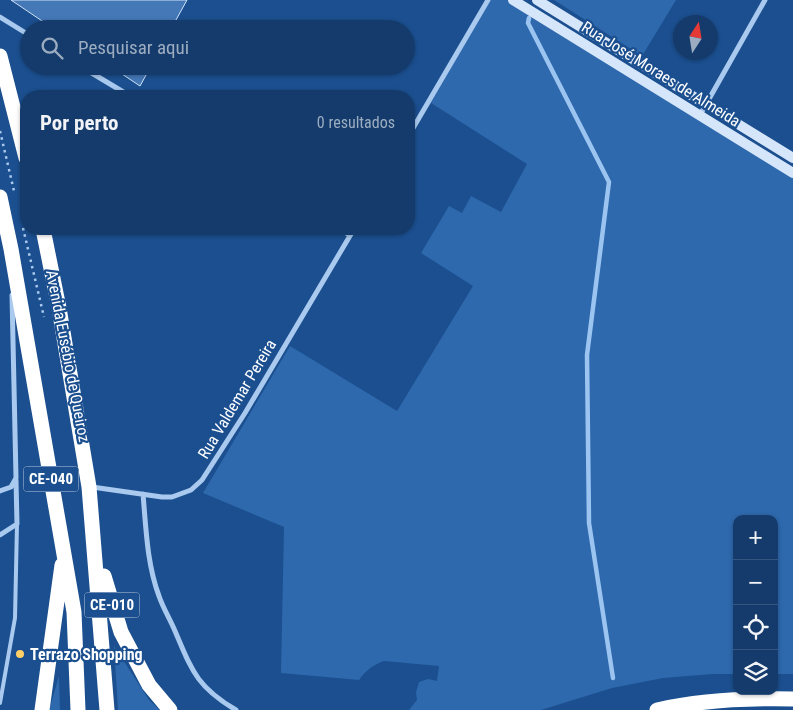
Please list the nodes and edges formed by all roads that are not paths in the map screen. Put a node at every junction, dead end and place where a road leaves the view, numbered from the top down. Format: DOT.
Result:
graph roads {
  1 [pos="488,0"];
  2 [pos="513,0"];
  3 [pos="537,0"];
  4 [pos="765,0"];
  5 [pos="0,17"];
  6 [pos="20,29"];
  7 [pos="0,56"];
  8 [pos="95,75"];
  9 [pos="120,90"];
  10 [pos="707,104"];
  11 [pos="700,115"];
  12 [pos="415,125"];
  13 [pos="20,134"];
  14 [pos="793,158"];
  15 [pos="793,172"];
  16 [pos="0,197"];
  17 [pos="44,235"];
  18 [pos="350,236"];
  19 [pos="11,249"];
  20 [pos="16,478"];
  21 [pos="89,487"];
  22 [pos="0,491"];
  23 [pos="143,494"];
  24 [pos="17,524"];
  25 [pos="0,535"];
  26 [pos="64,549"];
  27 [pos="793,699"];
  28 [pos="0,703"];
  29 [pos="42,710"];
  30 [pos="78,710"];
  31 [pos="107,710"];
  32 [pos="170,710"];
  33 [pos="236,710"];
  34 [pos="656,710"];
  1 -- 12 [label="street"];
  2 -- 11 [label="street, Rua José Moraes de Almeida"];
  3 -- 10 [label="street, Rua José Moraes de Almeida"];
  4 -- 10 [label="street"];
  5 -- 6 [label="street"];
  7 -- 13 [label="highway"];
  8 -- 9 [label="street"];
  10 -- 11 [label="street"];
  10 -- 14 [label="street, Rua José Moraes de Almeida"];
  11 -- 15 [label="street, Rua José Moraes de Almeida"];
  16 -- 19 [label="highway, CE-040"];
  17 -- 21 [label="highway, Avenida Eusébio de Queiroz / CE-040"];
  18 -- 23 [label="street, Rua Valdemar Pereira"];
  19 -- 20 [label="street"];
  19 -- 26 [label="highway, CE-040"];
  20 -- 22 [label="street"];
  20 -- 24 [label="street"];
  21 -- 23 [label="street, Rua Valdemar Pereira"];
  21 -- 31 [label="highway, Avenida Eusébio de Queiroz / CE-040"];
  21 -- 32 [label="highway, CE-010"];
  23 -- 33 [label="street"];
  24 -- 25 [label="street"];
  24 -- 28 [label="lane"];
  26 -- 29 [label="highway"];
  26 -- 30 [label="highway, CE-040"];
  27 -- 34 [label="highway"];
}
